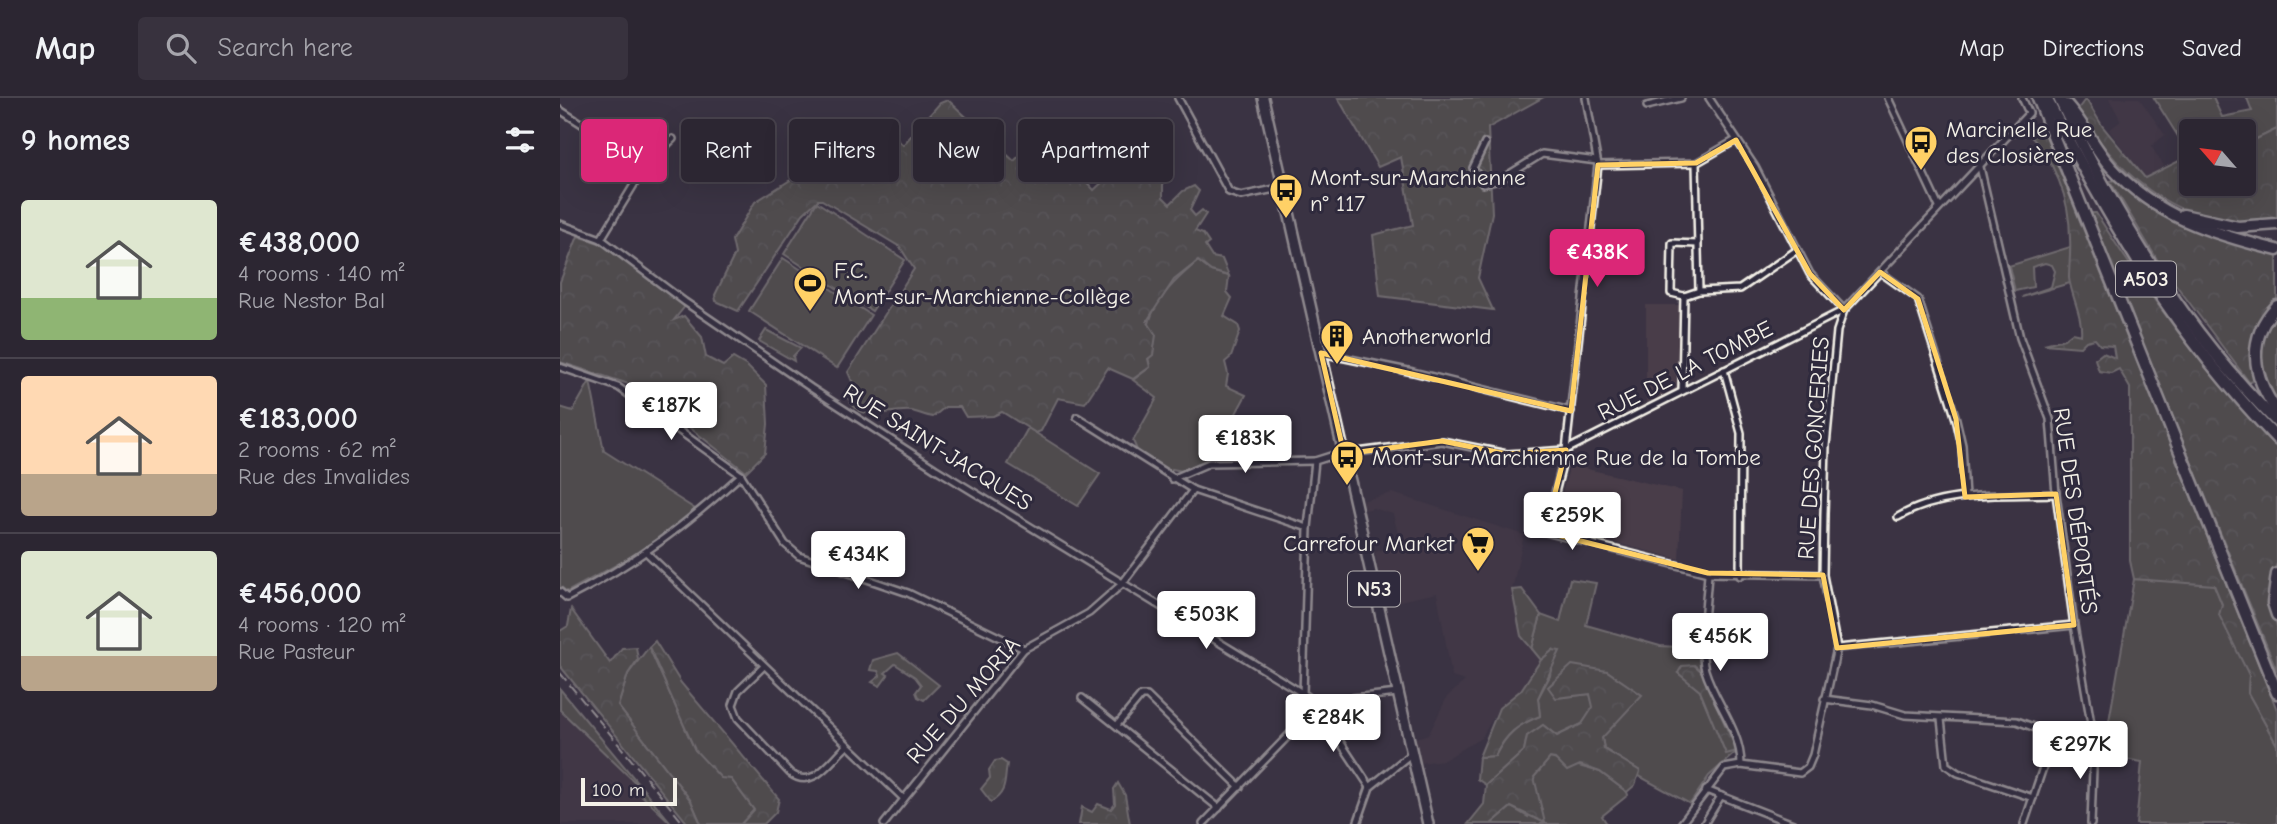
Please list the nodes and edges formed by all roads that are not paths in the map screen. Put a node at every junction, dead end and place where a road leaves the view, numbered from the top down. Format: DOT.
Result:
graph roads {
  1 [pos="1178,98"];
  2 [pos="1263,98"];
  3 [pos="1586,98"];
  4 [pos="1681,98"];
  5 [pos="1709,98"];
  6 [pos="1888,98"];
  7 [pos="2022,98"];
  8 [pos="2038,98"];
  9 [pos="2046,98"];
  10 [pos="2059,98"];
  11 [pos="1647,106"];
  12 [pos="560,110"];
  13 [pos="581,123"];
  14 [pos="673,139"];
  15 [pos="1736,140"];
  16 [pos="1485,143"];
  17 [pos="667,145"];
  18 [pos="1597,163"];
  19 [pos="1696,163"];
  20 [pos="1980,167"];
  21 [pos="636,182"];
  22 [pos="1283,187"];
  23 [pos="2156,205"];
  24 [pos="1939,207"];
  25 [pos="560,224"];
  26 [pos="2277,224"];
  27 [pos="601,239"];
  28 [pos="1698,244"];
  29 [pos="1797,250"];
  30 [pos="2277,250"];
  31 [pos="1880,272"];
  32 [pos="1699,291"];
  33 [pos="1684,296"];
  34 [pos="2277,306"];
  35 [pos="1844,310"];
  36 [pos="1321,353"];
  37 [pos="560,367"];
  38 [pos="1724,370"];
  39 [pos="1682,391"];
  40 [pos="1571,411"];
  41 [pos="2277,411"];
  42 [pos="1077,417"];
  43 [pos="2277,422"];
  44 [pos="2277,439"];
  45 [pos="1566,450"];
  46 [pos="1344,454"];
  47 [pos="1315,460"];
  48 [pos="741,475"];
  49 [pos="1172,479"];
  50 [pos="1193,490"];
  51 [pos="2056,494"];
  52 [pos="1965,497"];
  53 [pos="1898,517"];
  54 [pos="1308,528"];
  55 [pos="1532,528"];
  56 [pos="1545,532"];
  57 [pos="647,553"];
  58 [pos="1708,573"];
  59 [pos="2277,574"];
  60 [pos="1823,575"];
  61 [pos="1740,576"];
  62 [pos="1122,583"];
  63 [pos="560,593"];
  64 [pos="2277,615"];
  65 [pos="2074,625"];
  66 [pos="1838,648"];
  67 [pos="1024,649"];
  68 [pos="2264,661"];
  69 [pos="763,667"];
  70 [pos="2277,680"];
  71 [pos="1398,693"];
  72 [pos="2277,693"];
  73 [pos="1303,694"];
  74 [pos="1082,698"];
  75 [pos="1824,699"];
  76 [pos="1317,706"];
  77 [pos="1941,719"];
  78 [pos="1117,725"];
  79 [pos="2054,735"];
  80 [pos="2094,741"];
  81 [pos="846,747"];
  82 [pos="1412,753"];
  83 [pos="1741,765"];
  84 [pos="1240,787"];
  85 [pos="1370,788"];
  86 [pos="1706,790"];
  87 [pos="1721,796"];
  88 [pos="903,798"];
  89 [pos="2033,798"];
  90 [pos="1219,808"];
  91 [pos="884,824"];
  92 [pos="1203,824"];
  93 [pos="1357,824"];
  94 [pos="1428,824"];
  95 [pos="1681,824"];
  96 [pos="1704,824"];
  97 [pos="1793,824"];
  98 [pos="2024,824"];
  99 [pos="2091,824"];
  1 -- 22 [label="street"];
  2 -- 22 [label="main road, N53"];
  3 -- 18 [label="street"];
  4 -- 11 [label="street"];
  5 -- 15 [label="street"];
  6 -- 24 [label="street"];
  7 -- 20 [label="street, RUE DE LA TOMBE"];
  8 -- 68 [label="highway"];
  9 -- 44 [label="highway, A503"];
  10 -- 23 [label="highway"];
  10 -- 43 [label="highway, A503"];
  12 -- 13 [label="street"];
  14 -- 17 [label="street"];
  15 -- 19 [label="street"];
  15 -- 29 [label="street"];
  16 -- 18 [label="street"];
  18 -- 19 [label="street"];
  18 -- 40 [label="street"];
  19 -- 28 [label="street"];
  20 -- 24 [label="street, RUE DE LA TOMBE"];
  20 -- 51 [label="street, RUE DES DÉPORTÉS"];
  21 -- 27 [label="street"];
  22 -- 36 [label="main road, N53"];
  23 -- 26 [label="highway"];
  23 -- 30 [label="highway"];
  24 -- 31 [label="street, RUE DE LA TOMBE"];
  25 -- 27 [label="street, RUE SAINT-JACQUES"];
  27 -- 62 [label="street, RUE SAINT-JACQUES"];
  28 -- 32 [label="street"];
  28 -- 33 [label="street"];
  29 -- 32 [label="street"];
  29 -- 35 [label="street"];
  31 -- 35 [label="street, RUE DE LA TOMBE"];
  31 -- 52 [label="street"];
  32 -- 33 [label="street"];
  33 -- 39 [label="street"];
  34 -- 41 [label="highway"];
  35 -- 38 [label="street, RUE DE LA TOMBE"];
  35 -- 60 [label="street, RUE DES GONCERIES"];
  36 -- 40 [label="street"];
  36 -- 46 [label="main road, N53"];
  37 -- 48 [label="street"];
  38 -- 39 [label="street, RUE DE LA TOMBE"];
  38 -- 61 [label="street"];
  39 -- 45 [label="street, RUE DE LA TOMBE"];
  40 -- 45 [label="street"];
  42 -- 49 [label="street"];
  45 -- 46 [label="street, RUE DE LA TOMBE"];
  45 -- 56 [label="street"];
  46 -- 47 [label="street, RUE DE LA TOMBE"];
  46 -- 71 [label="main road, N53"];
  47 -- 49 [label="street, RUE DE LA TOMBE"];
  47 -- 54 [label="street"];
  48 -- 57 [label="street"];
  48 -- 67 [label="street"];
  49 -- 50 [label="street"];
  50 -- 54 [label="street"];
  50 -- 62 [label="street, RUE DU MORIA"];
  51 -- 52 [label="street"];
  51 -- 65 [label="street, RUE DES DÉPORTÉS"];
  52 -- 53 [label="street"];
  54 -- 73 [label="street"];
  55 -- 56 [label="street"];
  56 -- 58 [label="street"];
  57 -- 63 [label="street"];
  57 -- 69 [label="street"];
  58 -- 61 [label="street"];
  58 -- 83 [label="street"];
  59 -- 64 [label="highway"];
  60 -- 61 [label="street"];
  60 -- 66 [label="street, RUE DES GONCERIES"];
  62 -- 67 [label="street, RUE DU MORIA"];
  62 -- 73 [label="street, RUE SAINT-JACQUES"];
  65 -- 66 [label="street"];
  65 -- 80 [label="street, RUE DES DÉPORTÉS"];
  66 -- 75 [label="street, RUE DES GONCERIES"];
  67 -- 88 [label="street, RUE DU MORIA"];
  68 -- 70 [label="highway"];
  68 -- 72 [label="highway"];
  69 -- 81 [label="street"];
  69 -- 81 [label="street"];
  71 -- 76 [label="street"];
  71 -- 82 [label="main road, N53"];
  73 -- 76 [label="street, RUE SAINT-JACQUES"];
  74 -- 78 [label="street"];
  75 -- 77 [label="street"];
  75 -- 83 [label="street, RUE DES GONCERIES"];
  76 -- 84 [label="street"];
  76 -- 85 [label="street, RUE SAINT-JACQUES"];
  77 -- 79 [label="street"];
  77 -- 89 [label="street"];
  78 -- 84 [label="street"];
  78 -- 90 [label="street"];
  79 -- 80 [label="street"];
  79 -- 89 [label="street"];
  80 -- 99 [label="street, RUE DES DÉPORTÉS"];
  81 -- 88 [label="street"];
  82 -- 85 [label="street"];
  82 -- 94 [label="main road, N53"];
  83 -- 86 [label="street"];
  84 -- 90 [label="street"];
  85 -- 93 [label="street"];
  86 -- 87 [label="street"];
  86 -- 95 [label="street"];
  87 -- 96 [label="street"];
  87 -- 97 [label="street"];
  88 -- 91 [label="street, RUE DU MORIA"];
  89 -- 98 [label="street"];
  90 -- 92 [label="street"];
}
